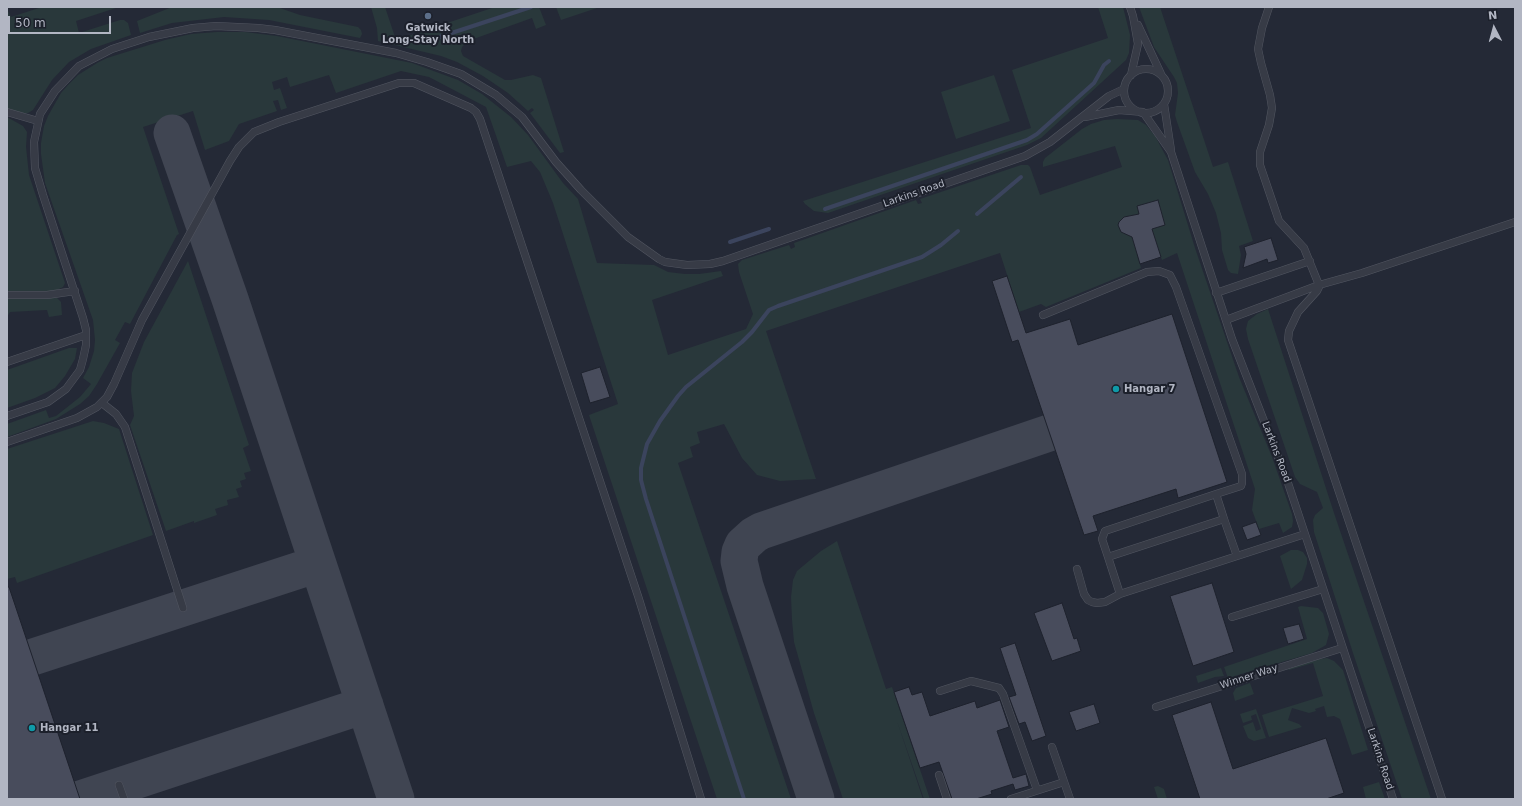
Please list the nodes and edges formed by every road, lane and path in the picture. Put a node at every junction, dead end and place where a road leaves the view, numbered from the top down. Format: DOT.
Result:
graph roads {
  1 [pos="1130,7"];
  2 [pos="1269,7"];
  3 [pos="1133,16"];
  4 [pos="1162,74"];
  5 [pos="1131,75"];
  6 [pos="1124,89"];
  7 [pos="1164,104"];
  8 [pos="7,112"];
  9 [pos="1142,112"];
  10 [pos="1080,119"];
  11 [pos="38,121"];
  12 [pos="1171,152"];
  13 [pos="1515,222"];
  14 [pos="1310,261"];
  15 [pos="1319,285"];
  16 [pos="75,291"];
  17 [pos="1216,293"];
  18 [pos="7,296"];
  19 [pos="1043,315"];
  20 [pos="1226,320"];
  21 [pos="86,335"];
  22 [pos="7,362"];
  23 [pos="102,403"];
  24 [pos="7,416"];
  25 [pos="7,442"];
  26 [pos="1216,494"];
  27 [pos="1224,519"];
  28 [pos="1305,534"];
  29 [pos="1236,556"];
  30 [pos="1108,557"];
  31 [pos="1077,569"];
  32 [pos="1323,589"];
  33 [pos="1120,594"];
  34 [pos="183,608"];
  35 [pos="1232,617"];
  36 [pos="1342,648"];
  37 [pos="940,691"];
  38 [pos="1156,707"];
  39 [pos="1052,748"];
  40 [pos="939,775"];
  41 [pos="1064,782"];
  42 [pos="119,786"];
  43 [pos="1037,790"];
  44 [pos="124,799"];
  45 [pos="701,799"];
  46 [pos="947,799"];
  47 [pos="1011,799"];
  48 [pos="1070,799"];
  49 [pos="1393,799"];
  50 [pos="1442,799"];
  1 -- 3 [label="lane"];
  2 -- 14 [label="lane"];
  3 -- 4 [label="lane"];
  3 -- 5 [label="lane"];
  4 -- 5 [label="lane"];
  4 -- 7 [label="lane"];
  5 -- 6 [label="lane"];
  6 -- 9 [label="lane"];
  6 -- 10 [label="lane, Larkins Road"];
  7 -- 9 [label="lane"];
  7 -- 12 [label="lane"];
  8 -- 11 [label="lane"];
  9 -- 10 [label="lane"];
  9 -- 12 [label="lane, Larkins Road"];
  10 -- 11 [label="lane, Larkins Road"];
  11 -- 16 [label="lane, Larkins Road"];
  12 -- 17 [label="lane, Larkins Road"];
  13 -- 15 [label="lane"];
  14 -- 15 [label="lane"];
  14 -- 17 [label="lane"];
  15 -- 20 [label="lane"];
  15 -- 50 [label="lane"];
  16 -- 18 [label="lane"];
  16 -- 21 [label="lane, Larkins Road"];
  17 -- 20 [label="lane, Larkins Road"];
  19 -- 26 [label="lane"];
  20 -- 28 [label="lane, Larkins Road"];
  21 -- 22 [label="lane"];
  21 -- 24 [label="lane, Larkins Road"];
  23 -- 25 [label="lane"];
  23 -- 34 [label="lane"];
  23 -- 45 [label="lane"];
  26 -- 27 [label="lane"];
  26 -- 30 [label="lane"];
  27 -- 29 [label="lane"];
  27 -- 30 [label="lane"];
  28 -- 29 [label="lane"];
  28 -- 32 [label="lane, Larkins Road"];
  29 -- 33 [label="lane"];
  30 -- 33 [label="lane"];
  31 -- 33 [label="lane"];
  32 -- 35 [label="lane"];
  32 -- 36 [label="lane, Larkins Road"];
  36 -- 38 [label="lane, Winner Way"];
  36 -- 49 [label="lane, Larkins Road"];
  37 -- 43 [label="lane"];
  39 -- 41 [label="lane"];
  40 -- 46 [label="lane"];
  41 -- 43 [label="lane"];
  41 -- 48 [label="lane"];
  42 -- 44 [label="lane"];
  43 -- 47 [label="lane"];
}
